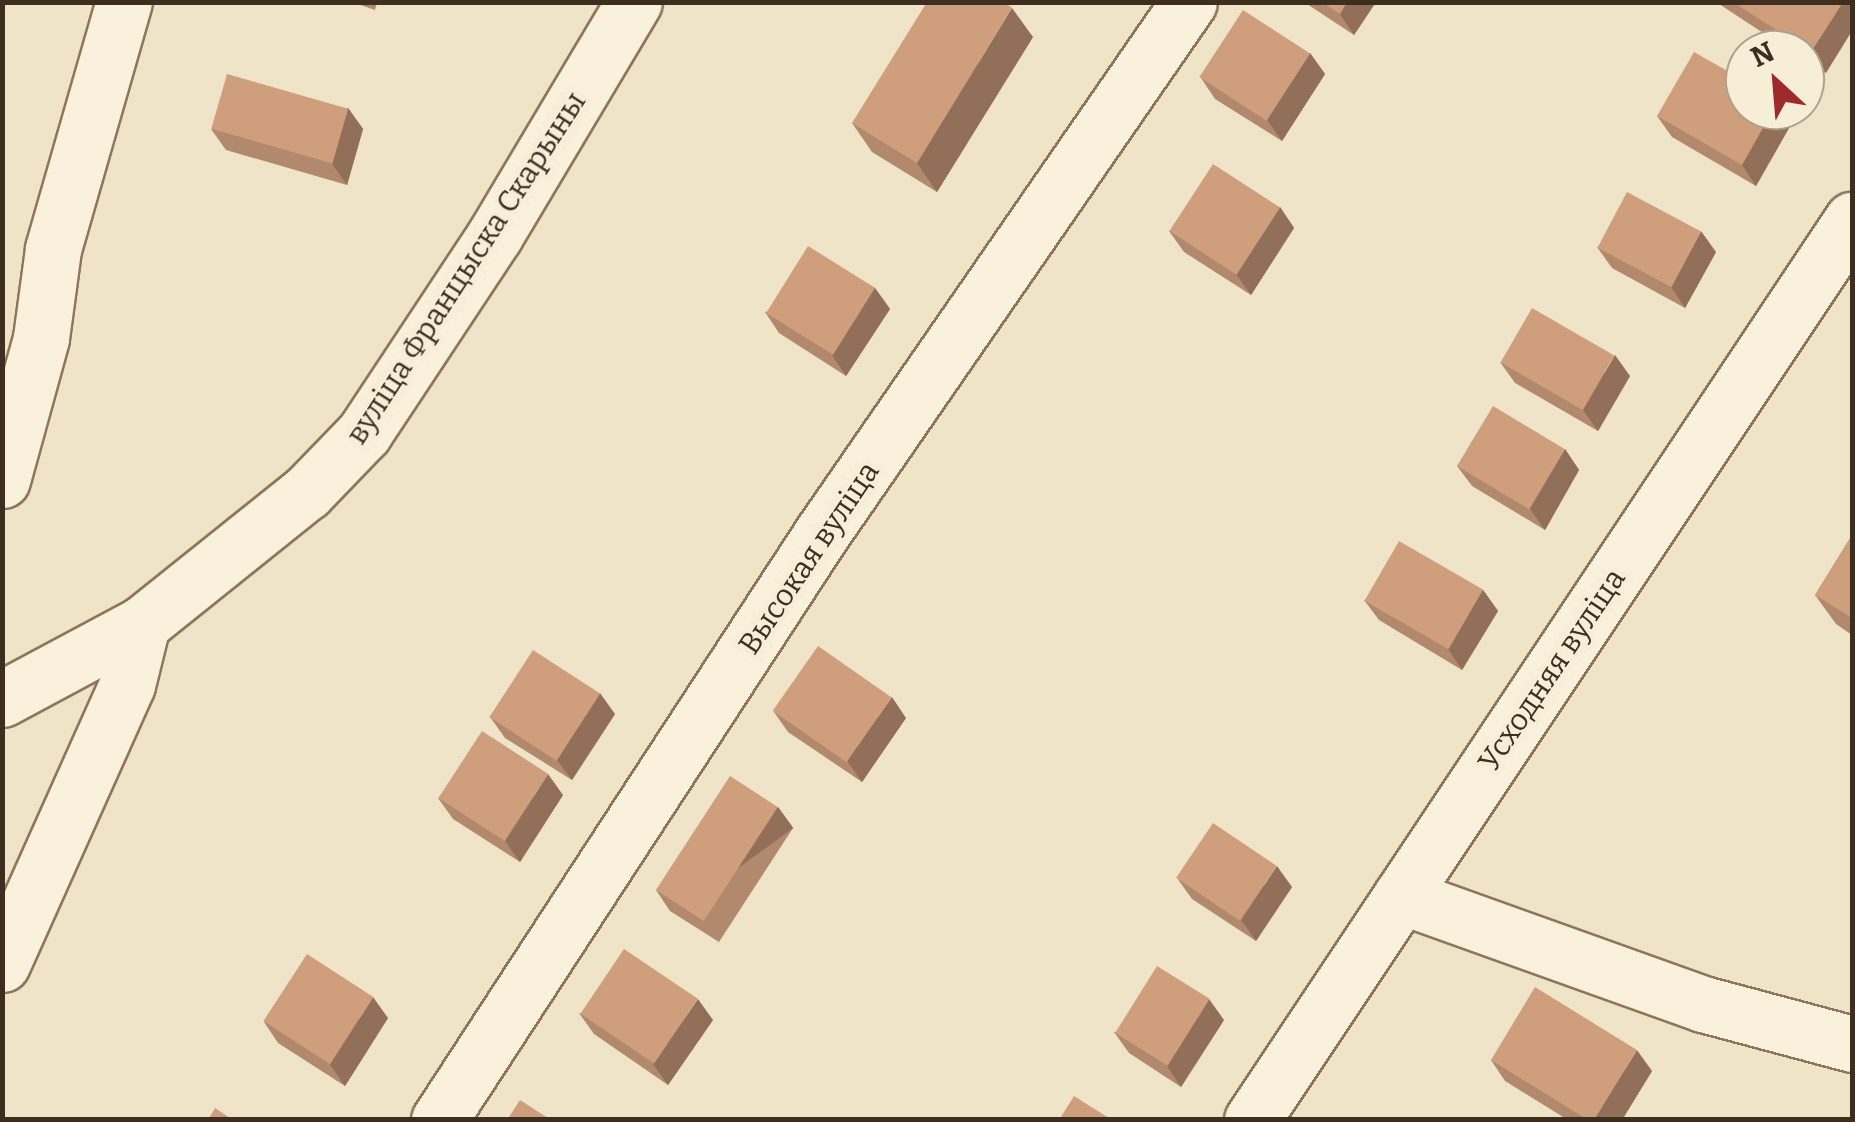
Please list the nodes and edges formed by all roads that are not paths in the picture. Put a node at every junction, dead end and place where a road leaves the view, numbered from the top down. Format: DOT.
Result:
graph roads {
  1 [pos="124,2"];
  2 [pos="634,2"];
  3 [pos="1190,2"];
  4 [pos="1852,220"];
  5 [pos="2,480"];
  6 [pos="142,624"];
  7 [pos="2,699"];
  8 [pos="1401,896"];
  9 [pos="6,947"];
  10 [pos="1852,1044"];
  11 [pos="439,1120"];
  12 [pos="1252,1120"];
  1 -- 5 [label="street"];
  2 -- 6 [label="street, вуліца Францыска Скарыны"];
  3 -- 11 [label="street, Высокая вуліца"];
  4 -- 8 [label="street, Усходняя вуліца"];
  6 -- 7 [label="street, вуліца Францыска Скарыны"];
  6 -- 9 [label="street"];
  8 -- 10 [label="street"];
  8 -- 12 [label="street, Усходняя вуліца"];
}
